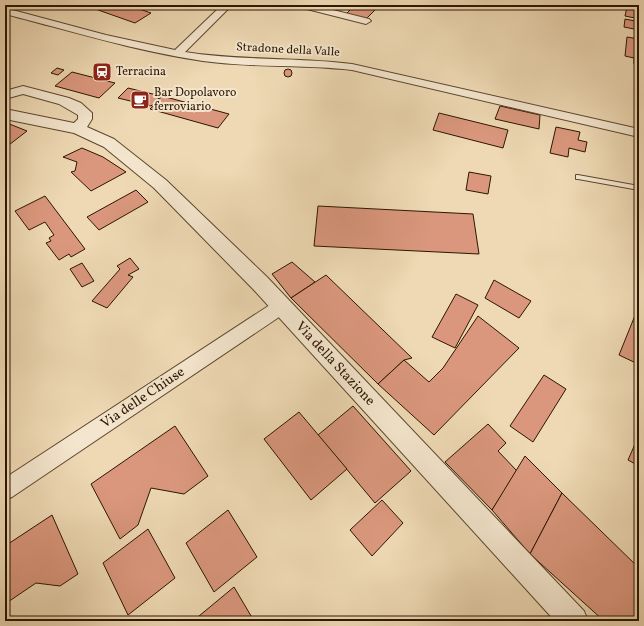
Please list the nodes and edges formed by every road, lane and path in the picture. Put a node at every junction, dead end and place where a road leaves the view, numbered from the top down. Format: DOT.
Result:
graph roads {
  1 [pos="227,5"];
  2 [pos="302,5"];
  3 [pos="5,11"];
  4 [pos="366,21"];
  5 [pos="178,53"];
  6 [pos="5,95"];
  7 [pos="5,114"];
  8 [pos="78,129"];
  9 [pos="639,133"];
  10 [pos="578,177"];
  11 [pos="639,188"];
  12 [pos="282,306"];
  13 [pos="5,490"];
  14 [pos="574,621"];
  1 -- 5 [label="street"];
  2 -- 4 [label="street"];
  3 -- 5 [label="street, Stradone della Valle"];
  5 -- 9 [label="street, Stradone della Valle"];
  6 -- 8 [label="street"];
  7 -- 8 [label="street, Via della Stazione"];
  8 -- 12 [label="street, Via della Stazione"];
  10 -- 11 [label="lane"];
  12 -- 13 [label="street, Via delle Chiuse"];
  12 -- 14 [label="street, Via della Stazione"];
}
